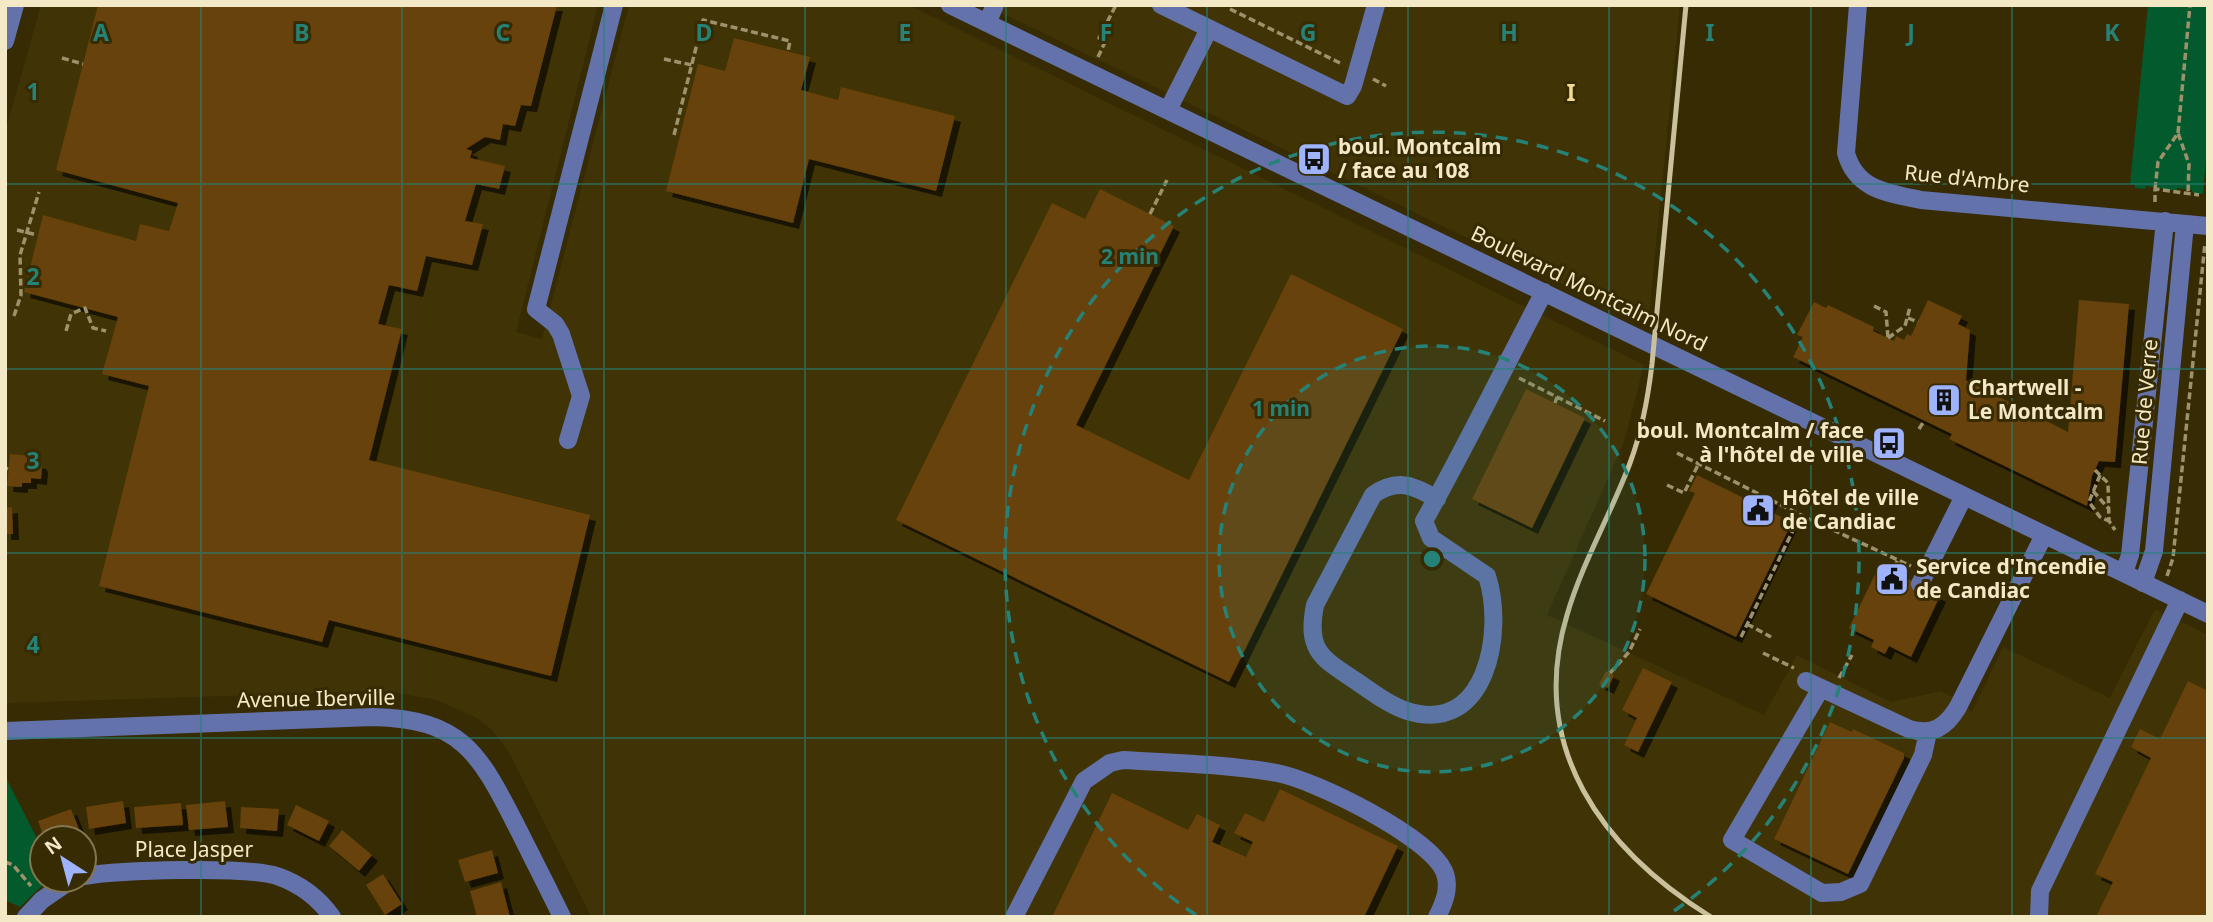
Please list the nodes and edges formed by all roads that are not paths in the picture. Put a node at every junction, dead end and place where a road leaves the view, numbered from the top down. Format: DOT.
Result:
graph roads {
  1 [pos="15,5"];
  2 [pos="614,5"];
  3 [pos="950,5"];
  4 [pos="995,5"];
  5 [pos="1161,5"];
  6 [pos="1376,5"];
  7 [pos="1858,5"];
  8 [pos="987,23"];
  9 [pos="1209,29"];
  10 [pos="5,41"];
  11 [pos="1168,110"];
  12 [pos="2165,221"];
  13 [pos="2185,224"];
  14 [pos="2207,231"];
  15 [pos="1544,292"];
  16 [pos="568,440"];
  17 [pos="1964,496"];
  18 [pos="1437,499"];
  19 [pos="2044,535"];
  20 [pos="2124,573"];
  21 [pos="2143,583"];
  22 [pos="1920,584"];
  23 [pos="2180,600"];
  24 [pos="2208,614"];
  25 [pos="5,731"];
  26 [pos="1928,732"];
  27 [pos="98,875"];
  28 [pos="51,894"];
  29 [pos="26,917"];
  30 [pos="331,917"];
  31 [pos="562,917"];
  32 [pos="1014,917"];
  33 [pos="1437,917"];
  34 [pos="2039,917"];
  1 -- 10 [label="street"];
  2 -- 16 [label="street"];
  3 -- 8 [label="street, Boulevard Montcalm Nord"];
  4 -- 8 [label="street"];
  5 -- 9 [label="street"];
  6 -- 9 [label="street"];
  7 -- 12 [label="street, Rue d'Ambre"];
  8 -- 11 [label="street, Boulevard Montcalm Nord"];
  9 -- 11 [label="street"];
  11 -- 15 [label="street, Boulevard Montcalm Nord"];
  12 -- 13 [label="street, Rue d'Ambre"];
  12 -- 20 [label="street, Rue de Verre"];
  13 -- 14 [label="street, Rue d'Ambre"];
  13 -- 21 [label="street, Rue de Verre"];
  15 -- 17 [label="street, Boulevard Montcalm Nord"];
  15 -- 18 [label="street"];
  17 -- 19 [label="street, Boulevard Montcalm Nord"];
  17 -- 22 [label="street"];
  18 -- 18 [label="street"];
  19 -- 20 [label="street, Boulevard Montcalm Nord"];
  19 -- 26 [label="street"];
  20 -- 21 [label="street, Boulevard Montcalm Nord"];
  21 -- 23 [label="street, Boulevard Montcalm Nord"];
  23 -- 24 [label="street, Boulevard Montcalm Nord"];
  23 -- 34 [label="street"];
  25 -- 31 [label="street, Avenue Iberville"];
  26 -- 26 [label="street"];
  27 -- 30 [label="street, Place Jasper"];
  28 -- 29 [label="street"];
  32 -- 33 [label="street"];
}
